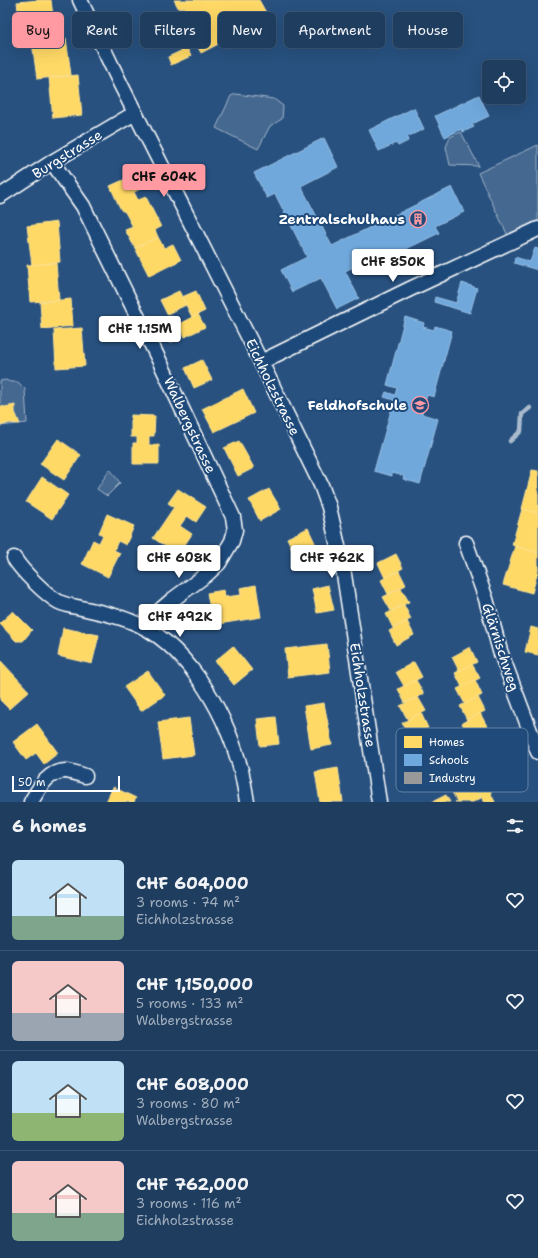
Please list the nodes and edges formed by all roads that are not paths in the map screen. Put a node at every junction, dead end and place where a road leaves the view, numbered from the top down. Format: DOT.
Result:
graph roads {
  1 [pos="80,0"];
  2 [pos="135,113"];
  3 [pos="52,162"];
  4 [pos="0,196"];
  5 [pos="538,229"];
  6 [pos="261,362"];
  7 [pos="466,543"];
  8 [pos="14,558"];
  9 [pos="145,627"];
  10 [pos="538,752"];
  11 [pos="85,776"];
  12 [pos="31,802"];
  13 [pos="247,802"];
  14 [pos="379,802"];
  1 -- 2 [label="street, Eichholzstrasse"];
  2 -- 3 [label="street, Burgstrasse"];
  2 -- 6 [label="street, Eichholzstrasse"];
  3 -- 4 [label="street, Burgstrasse"];
  3 -- 9 [label="street, Walbergstrasse"];
  5 -- 6 [label="street"];
  6 -- 14 [label="street, Eichholzstrasse"];
  7 -- 10 [label="street, Glärnischweg"];
  8 -- 9 [label="street"];
  9 -- 13 [label="street"];
  11 -- 12 [label="street"];
}
